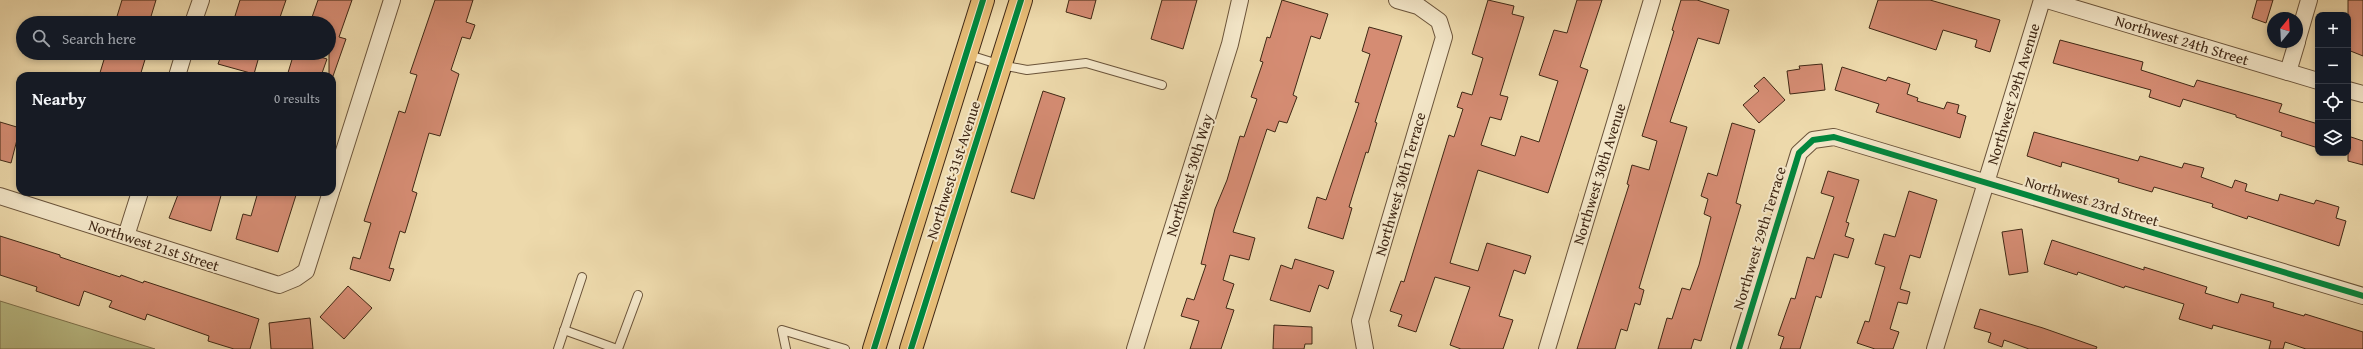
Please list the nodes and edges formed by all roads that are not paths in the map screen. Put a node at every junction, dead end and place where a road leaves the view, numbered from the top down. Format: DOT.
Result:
graph roads {
  1 [pos="201,0"];
  2 [pos="392,0"];
  3 [pos="983,0"];
  4 [pos="1021,0"];
  5 [pos="1240,0"];
  6 [pos="1397,0"];
  7 [pos="1652,0"];
  8 [pos="2042,0"];
  9 [pos="2047,0"];
  10 [pos="2309,0"];
  11 [pos="196,16"];
  12 [pos="2303,21"];
  13 [pos="2295,48"];
  14 [pos="966,54"];
  15 [pos="182,60"];
  16 [pos="1000,65"];
  17 [pos="178,72"];
  18 [pos="2288,72"];
  19 [pos="2315,80"];
  20 [pos="1162,85"];
  21 [pos="2351,91"];
  22 [pos="2363,94"];
  23 [pos="1813,140"];
  24 [pos="336,175"];
  25 [pos="1986,183"];
  26 [pos="0,196"];
  27 [pos="139,196"];
  28 [pos="330,196"];
  29 [pos="126,236"];
  30 [pos="582,276"];
  31 [pos="638,295"];
  32 [pos="2363,296"];
  33 [pos="564,330"];
  34 [pos="1364,348"];
  35 [pos="558,349"];
  36 [pos="617,349"];
  37 [pos="786,349"];
  38 [pos="845,349"];
  39 [pos="874,349"];
  40 [pos="911,349"];
  41 [pos="1135,349"];
  42 [pos="1547,349"];
  43 [pos="1739,349"];
  44 [pos="1935,349"];
  1 -- 11 [label="street"];
  2 -- 24 [label="street"];
  3 -- 14 [label="main road, Northwest 31st Avenue"];
  4 -- 16 [label="main road, Northwest 31st Avenue"];
  5 -- 41 [label="street, Northwest 30th Way"];
  6 -- 34 [label="street, Northwest 30th Terrace"];
  7 -- 42 [label="street, Northwest 30th Avenue"];
  8 -- 25 [label="street, Northwest 29th Avenue"];
  9 -- 18 [label="street, Northwest 24th Street"];
  10 -- 12 [label="street"];
  13 -- 18 [label="street"];
  14 -- 16 [label="lane"];
  14 -- 39 [label="main road, Northwest 31st Avenue"];
  15 -- 17 [label="street"];
  16 -- 20 [label="lane"];
  16 -- 40 [label="main road, Northwest 31st Avenue"];
  18 -- 19 [label="street, Northwest 24th Street"];
  21 -- 22 [label="street"];
  23 -- 25 [label="street, Northwest 23rd Street"];
  23 -- 43 [label="street, Northwest 29th Terrace"];
  25 -- 32 [label="street, Northwest 23rd Street"];
  25 -- 44 [label="street, Northwest 29th Avenue"];
  26 -- 29 [label="street, Northwest 21st Street"];
  27 -- 29 [label="street"];
  28 -- 29 [label="street, Northwest 21st Street"];
  30 -- 33 [label="lane"];
  31 -- 36 [label="lane"];
  33 -- 35 [label="lane"];
  33 -- 36 [label="lane"];
  37 -- 38 [label="lane"];
}
